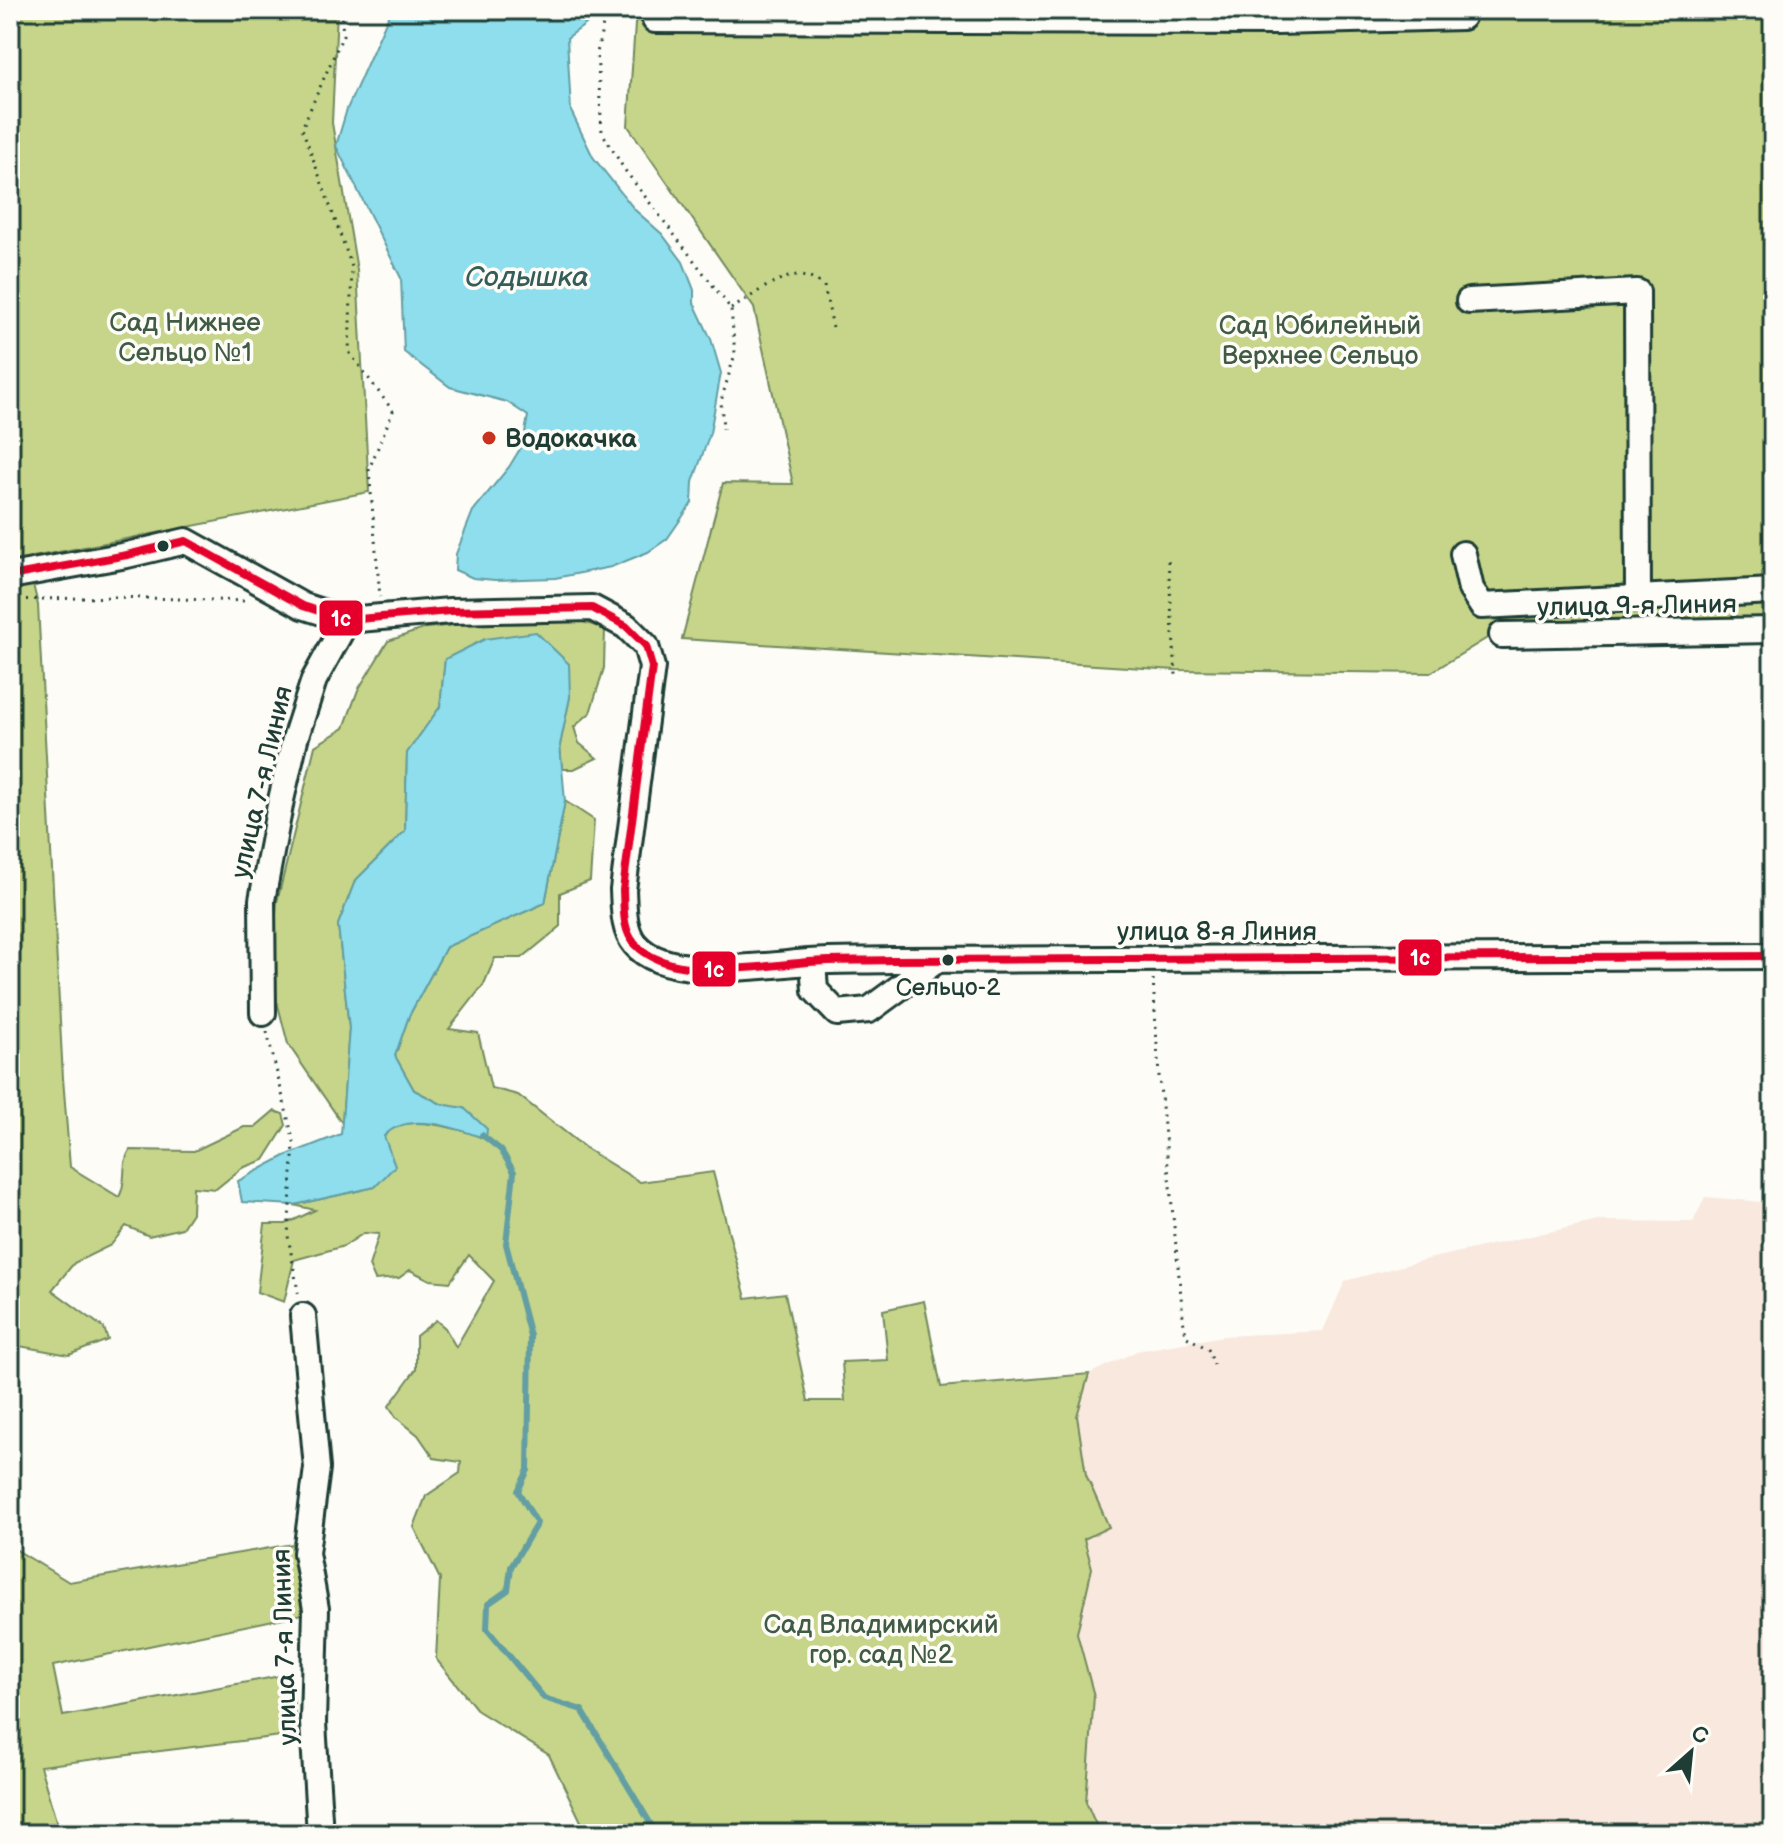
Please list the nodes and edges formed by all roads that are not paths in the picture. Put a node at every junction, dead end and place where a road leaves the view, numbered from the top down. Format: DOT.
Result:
graph roads {
  1 [pos="1462,10"];
  2 [pos="655,20"];
  3 [pos="1469,301"];
  4 [pos="1463,554"];
  5 [pos="10,576"];
  6 [pos="1773,591"];
  7 [pos="1638,599"];
  8 [pos="347,620"];
  9 [pos="1773,630"];
  10 [pos="1502,635"];
  11 [pos="1773,956"];
  12 [pos="937,960"];
  13 [pos="813,962"];
  14 [pos="263,1013"];
  15 [pos="303,1316"];
  16 [pos="320,1834"];
  1 -- 2 [label="street"];
  3 -- 7 [label="street"];
  4 -- 7 [label="street"];
  5 -- 8 [label="street"];
  6 -- 7 [label="street"];
  8 -- 13 [label="street, улица 8-я Линия"];
  8 -- 14 [label="street, улица 7-я Линия"];
  9 -- 10 [label="street, улица 9-я Линия"];
  11 -- 12 [label="street, улица 8-я Линия"];
  12 -- 13 [label="street, улица 8-я Линия"];
  12 -- 13 [label="street"];
  15 -- 16 [label="street, улица 7-я Линия"];
}
